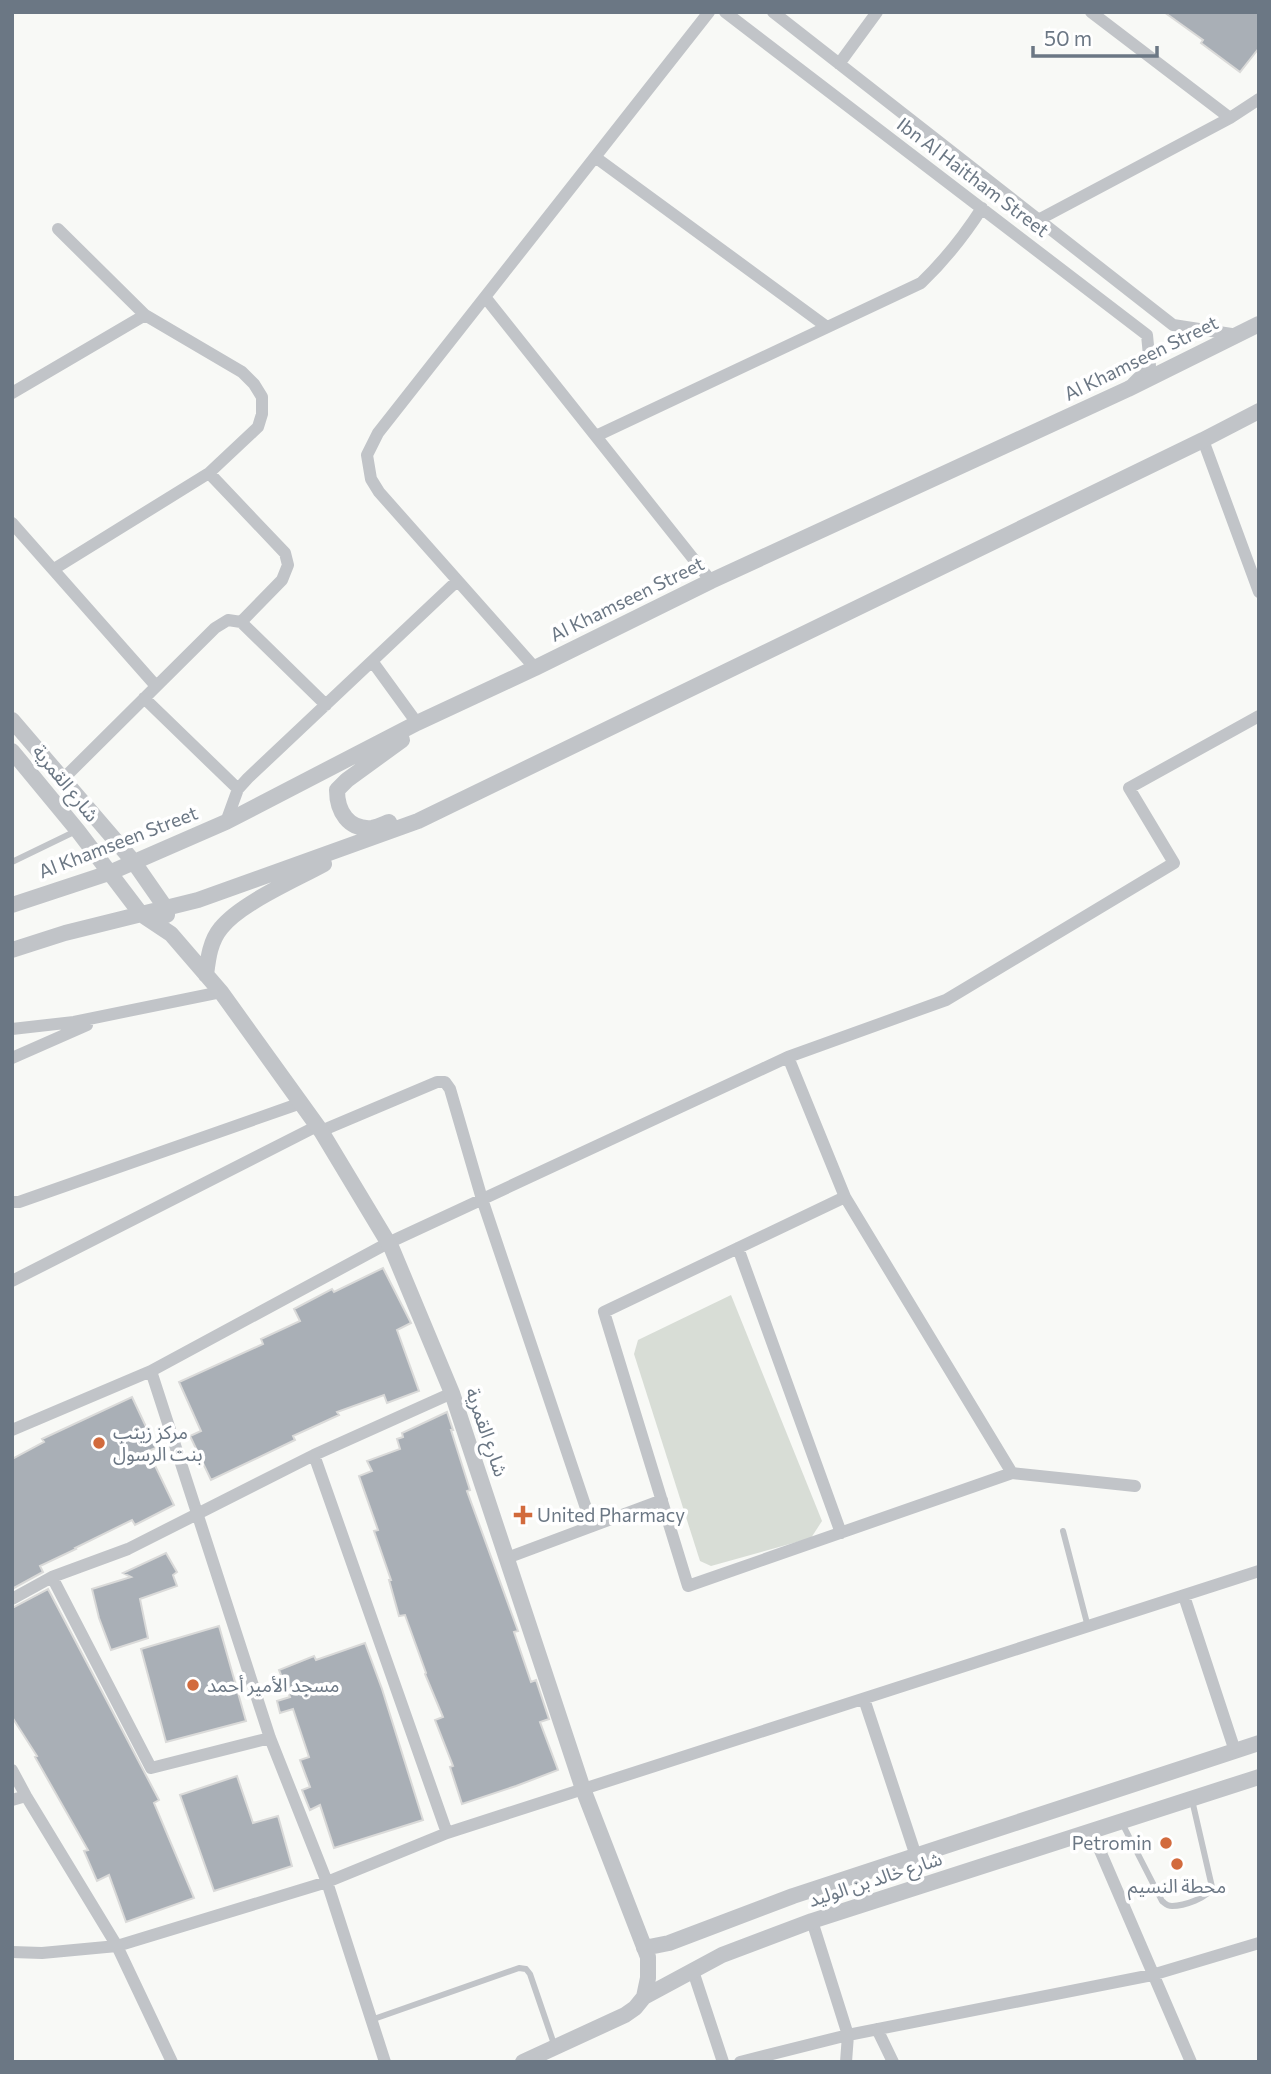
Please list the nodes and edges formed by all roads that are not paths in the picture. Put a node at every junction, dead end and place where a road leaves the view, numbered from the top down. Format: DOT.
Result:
graph roads {
  1 [pos="709,12"];
  2 [pos="725,12"];
  3 [pos="773,12"];
  4 [pos="877,12"];
  5 [pos="1091,12"];
  6 [pos="839,64"];
  7 [pos="1259,99"];
  8 [pos="1230,118"];
  9 [pos="595,157"];
  10 [pos="982,208"];
  11 [pos="1040,219"];
  12 [pos="58,229"];
  13 [pos="485,297"];
  14 [pos="145,314"];
  15 [pos="1259,324"];
  16 [pos="827,327"];
  17 [pos="1239,335"];
  18 [pos="1128,389"];
  19 [pos="12,393"];
  20 [pos="1259,411"];
  21 [pos="596,436"];
  22 [pos="1203,440"];
  23 [pos="209,473"];
  24 [pos="12,523"];
  25 [pos="54,569"];
  26 [pos="457,581"];
  27 [pos="711,581"];
  28 [pos="1259,592"];
  29 [pos="241,622"];
  30 [pos="372,661"];
  31 [pos="535,668"];
  32 [pos="156,686"];
  33 [pos="145,698"];
  34 [pos="326,705"];
  35 [pos="438,713"];
  36 [pos="1259,716"];
  37 [pos="12,720"];
  38 [pos="417,723"];
  39 [pos="12,751"];
  40 [pos="63,779"];
  41 [pos="238,789"];
  42 [pos="478,792"];
  43 [pos="226,822"];
  44 [pos="78,831"];
  45 [pos="363,842"];
  46 [pos="133,861"];
  47 [pos="12,862"];
  48 [pos="109,873"];
  49 [pos="12,905"];
  50 [pos="165,907"];
  51 [pos="141,914"];
  52 [pos="172,934"];
  53 [pos="12,950"];
  54 [pos="206,975"];
  55 [pos="221,992"];
  56 [pos="110,1015"];
  57 [pos="12,1029"];
  58 [pos="788,1057"];
  59 [pos="12,1058"];
  60 [pos="301,1103"];
  61 [pos="319,1128"];
  62 [pos="845,1197"];
  63 [pos="482,1199"];
  64 [pos="12,1202"];
  65 [pos="388,1243"];
  66 [pos="738,1248"];
  67 [pos="12,1281"];
  68 [pos="151,1371"];
  69 [pos="452,1393"];
  70 [pos="12,1430"];
  71 [pos="314,1455"];
  72 [pos="1012,1472"];
  73 [pos="1135,1486"];
  74 [pos="662,1500"];
  75 [pos="197,1514"];
  76 [pos="592,1526"];
  77 [pos="1063,1531"];
  78 [pos="841,1533"];
  79 [pos="507,1558"];
  80 [pos="1259,1572"];
  81 [pos="52,1577"];
  82 [pos="1184,1596"];
  83 [pos="12,1599"];
  84 [pos="1088,1626"];
  85 [pos="864,1699"];
  86 [pos="270,1738"];
  87 [pos="1259,1743"];
  88 [pos="1235,1751"];
  89 [pos="12,1770"];
  90 [pos="1259,1777"];
  91 [pos="583,1789"];
  92 [pos="26,1796"];
  93 [pos="1192,1799"];
  94 [pos="12,1800"];
  95 [pos="1122,1823"];
  96 [pos="1092,1832"];
  97 [pos="447,1833"];
  98 [pos="916,1856"];
  99 [pos="327,1882"];
  100 [pos="812,1921"];
  101 [pos="1259,1942"];
  102 [pos="117,1946"];
  103 [pos="644,1948"];
  104 [pos="12,1952"];
  105 [pos="692,1971"];
  106 [pos="1152,1975"];
  107 [pos="644,1997"];
  108 [pos="371,2020"];
  109 [pos="877,2029"];
  110 [pos="848,2035"];
  111 [pos="555,2047"];
  112 [pos="172,2062"];
  113 [pos="384,2062"];
  114 [pos="523,2062"];
  115 [pos="723,2062"];
  116 [pos="740,2062"];
  117 [pos="846,2062"];
  118 [pos="892,2062"];
  119 [pos="1191,2062"];
  1 -- 9 [label="street"];
  2 -- 10 [label="street, Ibn Al Haitham Street"];
  3 -- 6 [label="street, Ibn Al Haitham Street"];
  4 -- 6 [label="street"];
  5 -- 8 [label="street"];
  6 -- 11 [label="street, Ibn Al Haitham Street"];
  7 -- 8 [label="street"];
  8 -- 11 [label="street"];
  9 -- 13 [label="street"];
  9 -- 16 [label="street"];
  10 -- 16 [label="street"];
  10 -- 18 [label="street, Ibn Al Haitham Street"];
  11 -- 17 [label="street, Ibn Al Haitham Street"];
  12 -- 14 [label="street"];
  13 -- 21 [label="street"];
  13 -- 26 [label="street"];
  14 -- 19 [label="street"];
  14 -- 23 [label="street"];
  15 -- 17 [label="street, Al Khamseen Street"];
  16 -- 21 [label="street"];
  17 -- 18 [label="street, Al Khamseen Street"];
  18 -- 27 [label="street, Al Khamseen Street"];
  20 -- 22 [label="street"];
  21 -- 27 [label="street"];
  22 -- 28 [label="street"];
  22 -- 42 [label="street"];
  23 -- 25 [label="street"];
  23 -- 29 [label="street"];
  24 -- 25 [label="street"];
  25 -- 32 [label="street"];
  26 -- 30 [label="street"];
  26 -- 31 [label="street"];
  27 -- 31 [label="street, Al Khamseen Street"];
  29 -- 32 [label="street"];
  29 -- 34 [label="street"];
  30 -- 34 [label="street"];
  30 -- 38 [label="street"];
  31 -- 35 [label="street, Al Khamseen Street"];
  32 -- 33 [label="street"];
  33 -- 40 [label="street"];
  33 -- 41 [label="street"];
  34 -- 41 [label="street"];
  35 -- 38 [label="street, Al Khamseen Street"];
  35 -- 42 [label="street"];
  36 -- 58 [label="street"];
  37 -- 40 [label="street"];
  38 -- 43 [label="street, Al Khamseen Street"];
  39 -- 44 [label="street, شارع القمرية"];
  40 -- 46 [label="street"];
  41 -- 43 [label="street"];
  42 -- 45 [label="street"];
  43 -- 46 [label="street, Al Khamseen Street"];
  44 -- 47 [label="lane"];
  44 -- 48 [label="street, شارع القمرية"];
  45 -- 50 [label="street"];
  45 -- 54 [label="street"];
  46 -- 48 [label="street, Al Khamseen Street"];
  46 -- 50 [label="street"];
  48 -- 49 [label="street, Al Khamseen Street"];
  48 -- 51 [label="street, شارع القمرية"];
  50 -- 51 [label="street"];
  50 -- 52 [label="street, شارع القمرية"];
  51 -- 52 [label="street, شارع القمرية"];
  51 -- 53 [label="street"];
  52 -- 54 [label="street, شارع القمرية"];
  54 -- 55 [label="street, شارع القمرية"];
  55 -- 56 [label="street"];
  55 -- 60 [label="street, شارع القمرية"];
  56 -- 57 [label="street"];
  56 -- 59 [label="street"];
  58 -- 62 [label="street"];
  58 -- 63 [label="street"];
  60 -- 61 [label="street, شارع القمرية"];
  60 -- 64 [label="street"];
  61 -- 63 [label="street"];
  61 -- 65 [label="street, شارع القمرية"];
  61 -- 67 [label="street"];
  62 -- 66 [label="street"];
  62 -- 72 [label="street"];
  63 -- 65 [label="street"];
  63 -- 76 [label="street"];
  65 -- 68 [label="street"];
  65 -- 69 [label="street, شارع القمرية"];
  66 -- 74 [label="street"];
  66 -- 78 [label="street"];
  68 -- 70 [label="street"];
  68 -- 75 [label="street"];
  69 -- 71 [label="street"];
  69 -- 79 [label="street, شارع القمرية"];
  71 -- 75 [label="street"];
  71 -- 97 [label="street"];
  72 -- 73 [label="street"];
  72 -- 78 [label="street"];
  74 -- 76 [label="street"];
  74 -- 78 [label="street"];
  75 -- 81 [label="street"];
  75 -- 86 [label="street"];
  76 -- 79 [label="street"];
  77 -- 84 [label="lane"];
  79 -- 91 [label="street, شارع القمرية"];
  80 -- 82 [label="street"];
  81 -- 83 [label="street"];
  81 -- 86 [label="street"];
  82 -- 84 [label="street"];
  82 -- 88 [label="street"];
  84 -- 85 [label="street"];
  85 -- 91 [label="street"];
  85 -- 98 [label="street"];
  86 -- 99 [label="street"];
  87 -- 88 [label="street, شارع خالد بن الوليد"];
  88 -- 98 [label="street, شارع خالد بن الوليد"];
  89 -- 92 [label="street"];
  90 -- 93 [label="street, شارع خالد بن الوليد"];
  91 -- 97 [label="street"];
  91 -- 103 [label="street, شارع القمرية"];
  92 -- 94 [label="street"];
  92 -- 102 [label="street"];
  93 -- 95 [label="street, شارع خالد بن الوليد"];
  93 -- 95 [label="lane"];
  95 -- 96 [label="street, شارع خالد بن الوليد"];
  96 -- 100 [label="street, شارع خالد بن الوليد"];
  96 -- 106 [label="street"];
  97 -- 99 [label="street"];
  98 -- 103 [label="street, شارع خالد بن الوليد"];
  99 -- 102 [label="street"];
  99 -- 108 [label="street"];
  100 -- 105 [label="street, شارع خالد بن الوليد"];
  100 -- 110 [label="street"];
  101 -- 106 [label="street"];
  102 -- 104 [label="street"];
  102 -- 112 [label="street"];
  103 -- 107 [label="street, شارع القمرية"];
  105 -- 107 [label="street, شارع خالد بن الوليد"];
  105 -- 115 [label="street"];
  106 -- 109 [label="street"];
  106 -- 119 [label="street"];
  107 -- 111 [label="street, شارع خالد بن الوليد"];
  108 -- 111 [label="lane"];
  108 -- 113 [label="street"];
  109 -- 110 [label="street"];
  109 -- 118 [label="street"];
  110 -- 116 [label="street"];
  110 -- 117 [label="street"];
  111 -- 114 [label="street, شارع خالد بن الوليد"];
}
